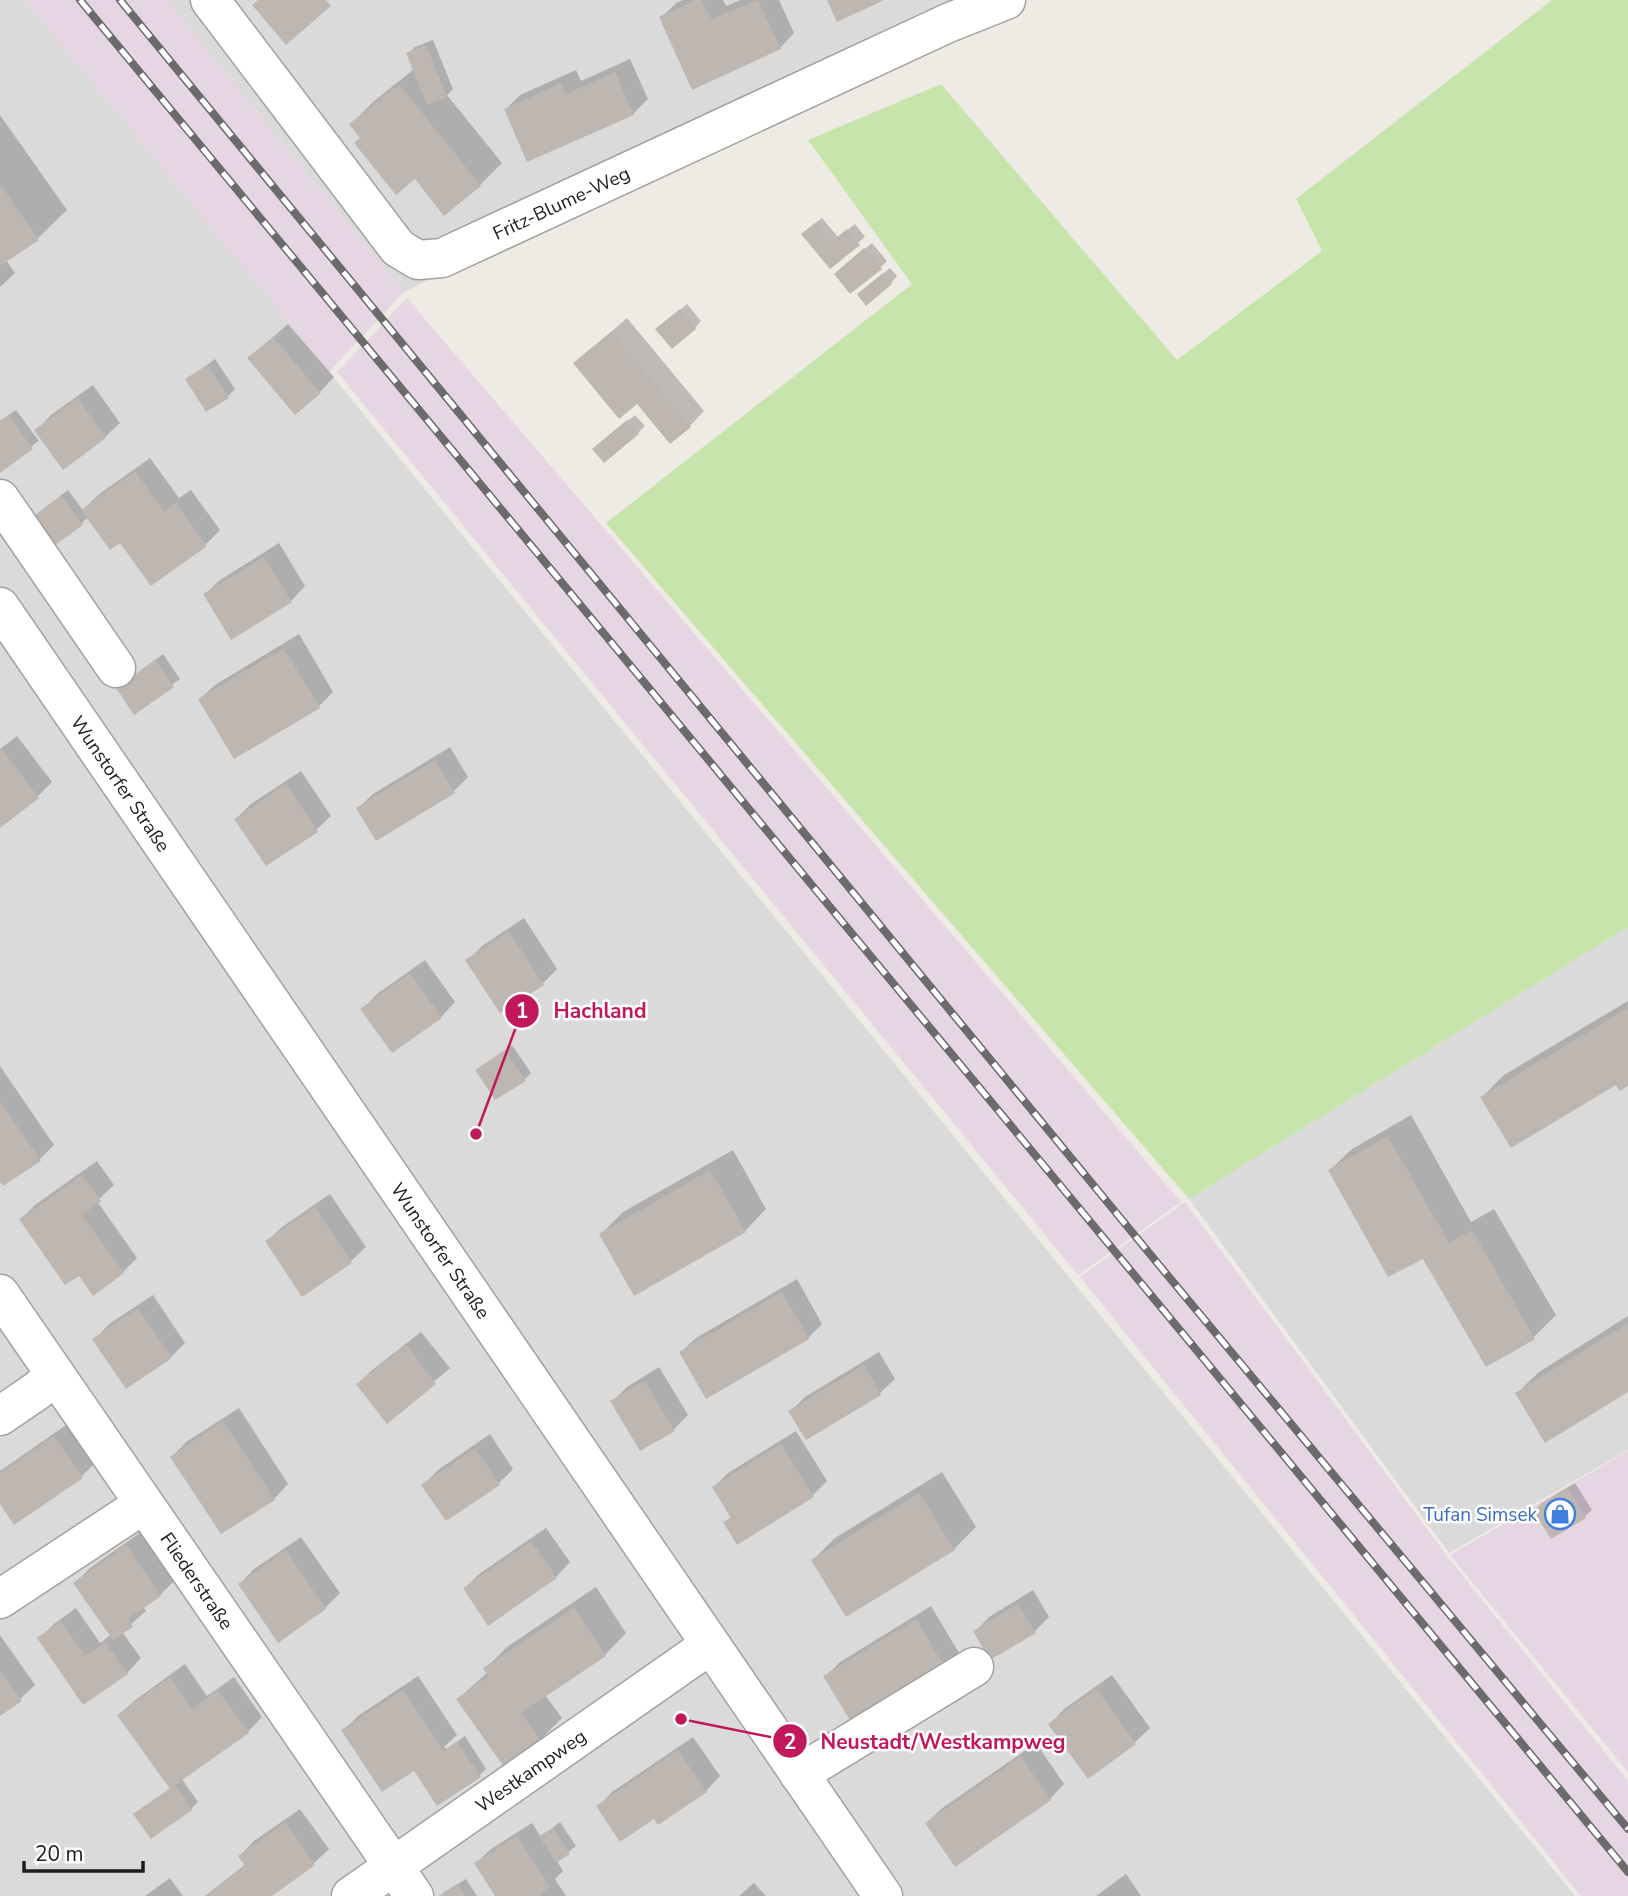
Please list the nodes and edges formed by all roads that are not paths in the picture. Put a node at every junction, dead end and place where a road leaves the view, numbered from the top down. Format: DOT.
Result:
graph roads {
  1 [pos="210,0"];
  2 [pos="1006,0"];
  3 [pos="0,499"];
  4 [pos="0,607"];
  5 [pos="116,668"];
  6 [pos="0,1294"];
  7 [pos="55,1374"];
  8 [pos="0,1416"];
  9 [pos="144,1504"];
  10 [pos="0,1598"];
  11 [pos="710,1645"];
  12 [pos="974,1667"];
  13 [pos="799,1774"];
  14 [pos="404,1881"];
  15 [pos="351,1896"];
  16 [pos="883,1896"];
  1 -- 2 [label="street, Fritz-Blume-Weg"];
  3 -- 5 [label="street"];
  4 -- 11 [label="street, Wunstorfer Straße"];
  6 -- 7 [label="street, Fliederstraße"];
  7 -- 8 [label="street"];
  7 -- 9 [label="street, Fliederstraße"];
  9 -- 10 [label="street"];
  9 -- 14 [label="street, Fliederstraße"];
  11 -- 13 [label="street, Wunstorfer Straße"];
  11 -- 14 [label="street, Westkampweg"];
  12 -- 13 [label="street"];
  13 -- 16 [label="street, Wunstorfer Straße"];
  14 -- 15 [label="street, Westkampweg"];
}
